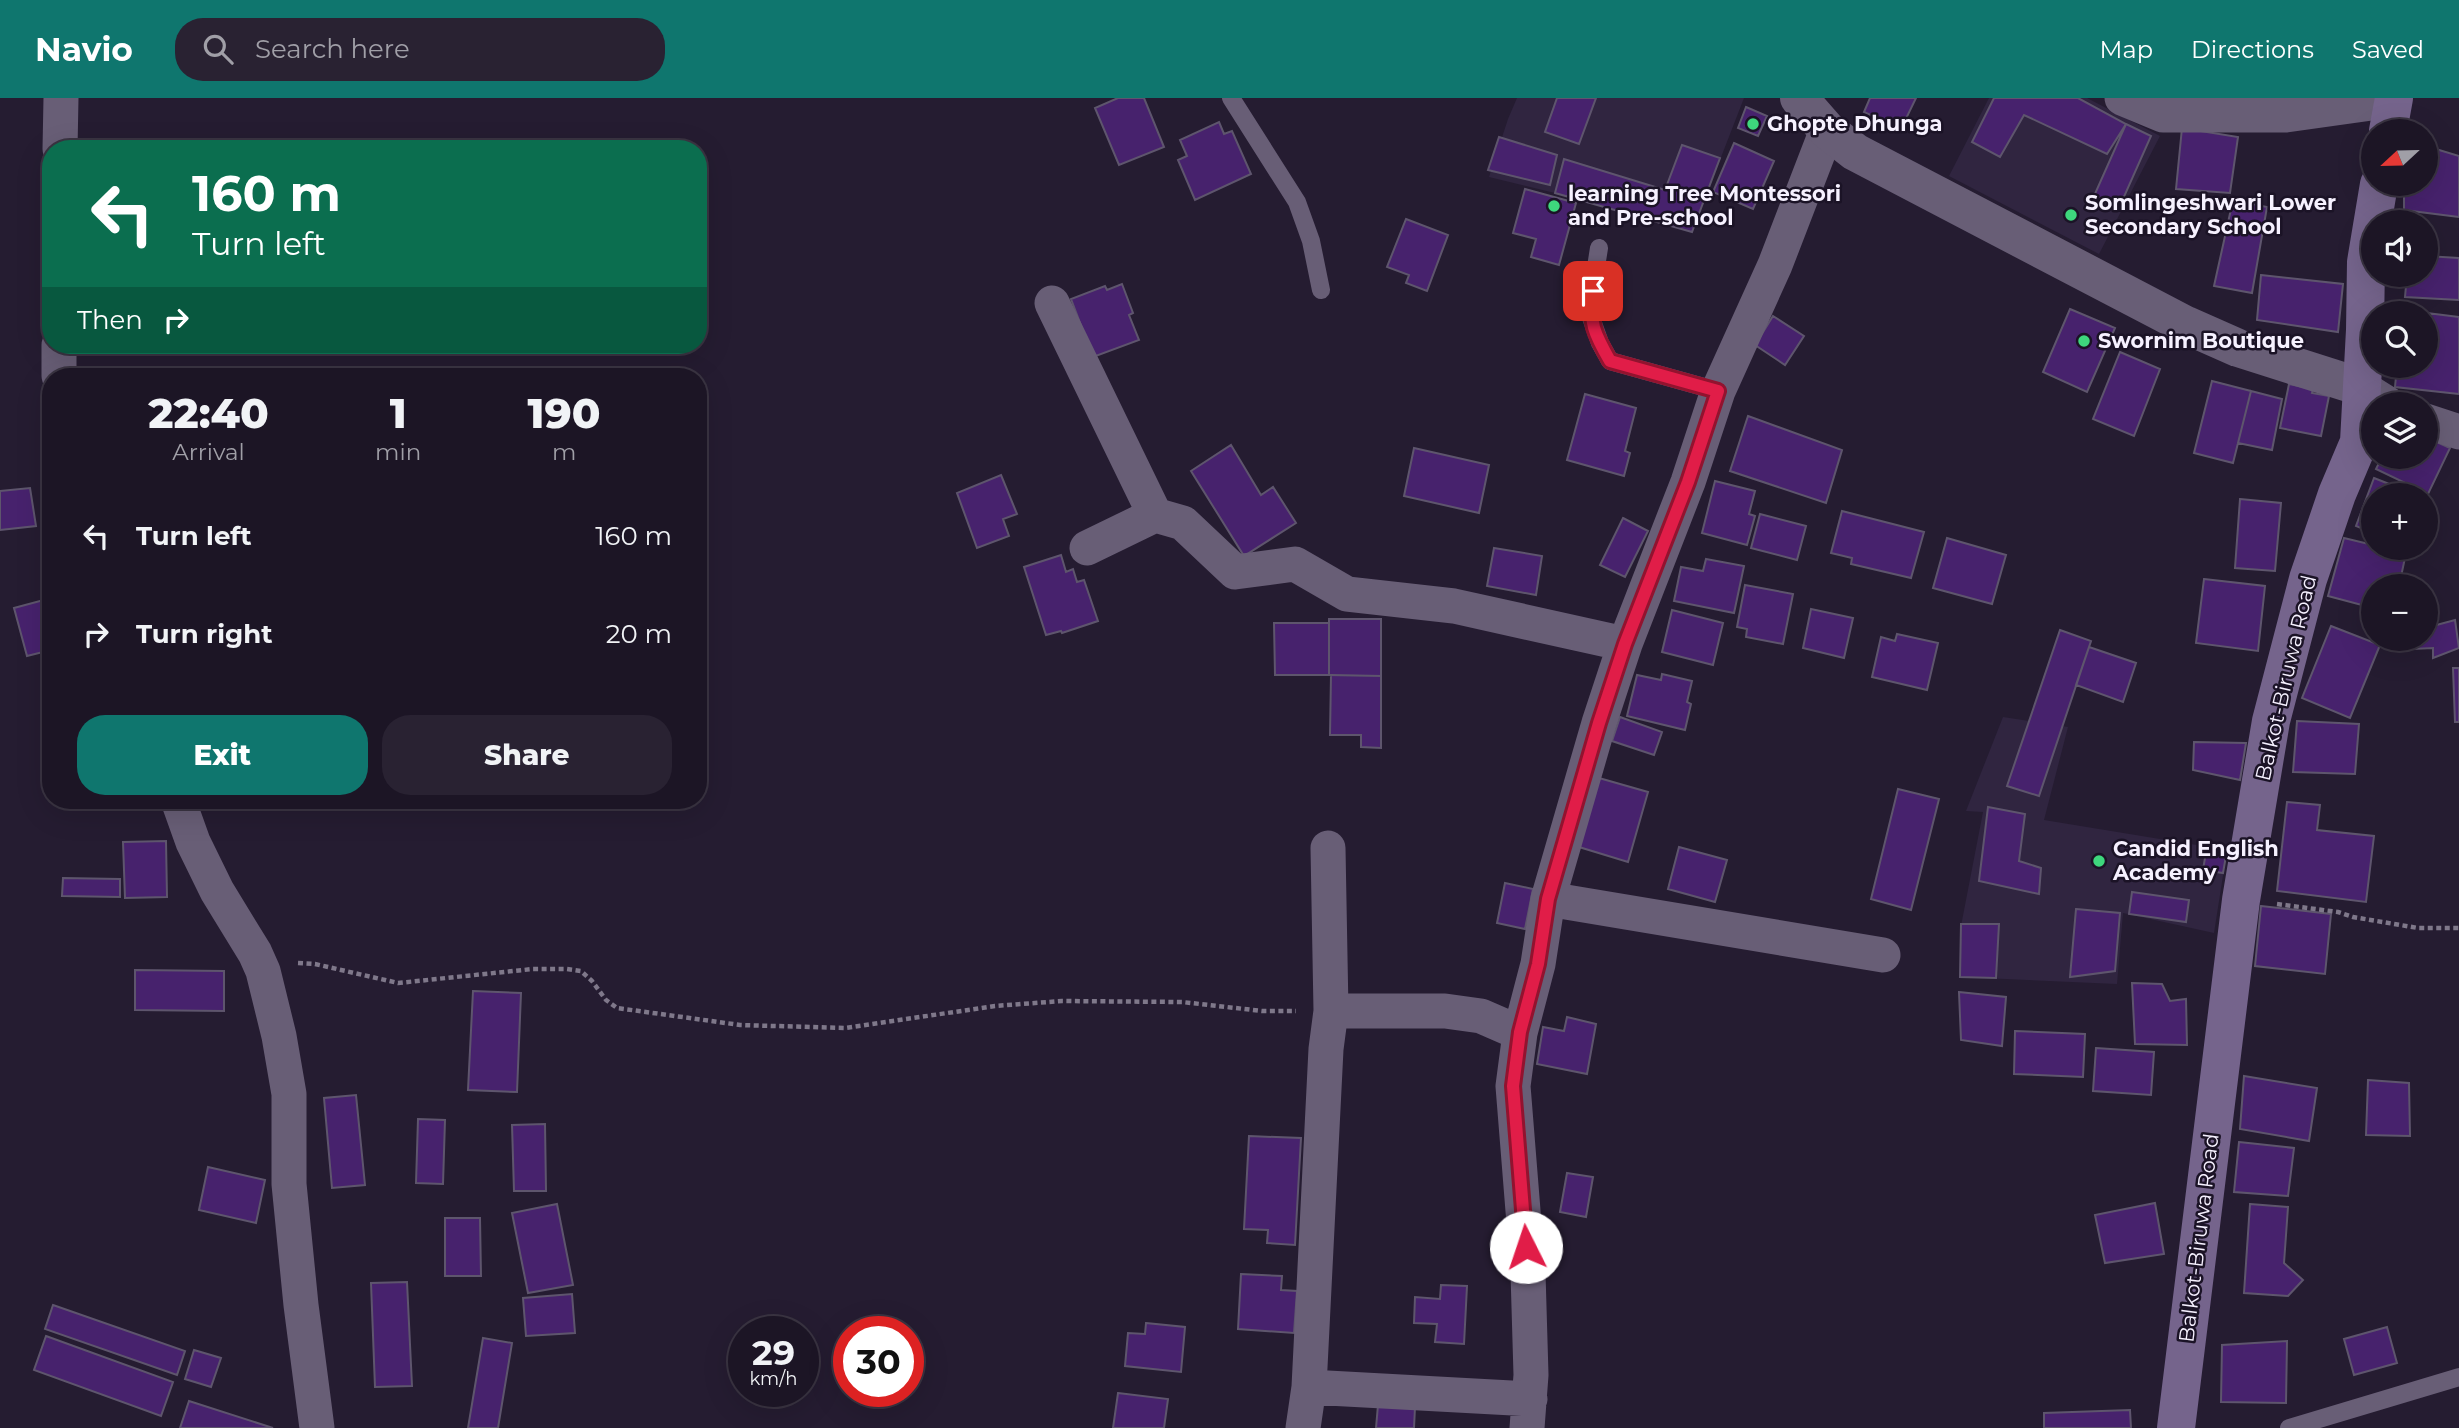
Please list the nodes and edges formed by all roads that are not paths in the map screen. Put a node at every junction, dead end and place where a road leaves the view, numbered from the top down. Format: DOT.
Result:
graph roads {
  1 [pos="61,98"];
  2 [pos="1231,98"];
  3 [pos="1799,98"];
  4 [pos="2122,98"];
  5 [pos="2392,110"];
  6 [pos="1826,130"];
  7 [pos="60,140"];
  8 [pos="2377,196"];
  9 [pos="1599,248"];
  10 [pos="1321,290"];
  11 [pos="1052,303"];
  12 [pos="1718,391"];
  13 [pos="2364,392"];
  14 [pos="2375,392"];
  15 [pos="2438,425"];
  16 [pos="2459,432"];
  17 [pos="2361,437"];
  18 [pos="1155,515"];
  19 [pos="1087,548"];
  20 [pos="1625,644"];
  21 [pos="181,809"];
  22 [pos="1328,848"];
  23 [pos="1548,899"];
  24 [pos="1883,955"];
  25 [pos="1331,1010"];
  26 [pos="1520,1032"];
  27 [pos="2459,1377"];
  28 [pos="1309,1387"];
  29 [pos="1529,1413"];
  30 [pos="2349,1419"];
  31 [pos="317,1428"];
  32 [pos="1303,1428"];
  33 [pos="2176,1428"];
  34 [pos="2289,1428"];
  1 -- 7 [label="street"];
  2 -- 10 [label="lane"];
  3 -- 6 [label="street"];
  4 -- 5 [label="street"];
  6 -- 12 [label="street"];
  6 -- 13 [label="street"];
  8 -- 14 [label="main road, Balkot-Biruwa Road"];
  9 -- 12 [label="lane"];
  11 -- 18 [label="street"];
  12 -- 20 [label="street"];
  15 -- 16 [label="street"];
  17 -- 33 [label="main road, Balkot-Biruwa Road"];
  18 -- 19 [label="street"];
  18 -- 20 [label="street"];
  20 -- 23 [label="street"];
  21 -- 31 [label="street"];
  22 -- 25 [label="street"];
  23 -- 24 [label="street"];
  23 -- 26 [label="street"];
  25 -- 26 [label="street"];
  25 -- 28 [label="street"];
  26 -- 29 [label="street"];
  27 -- 30 [label="lane"];
  28 -- 29 [label="street"];
  28 -- 32 [label="street"];
  30 -- 34 [label="lane"];
}
